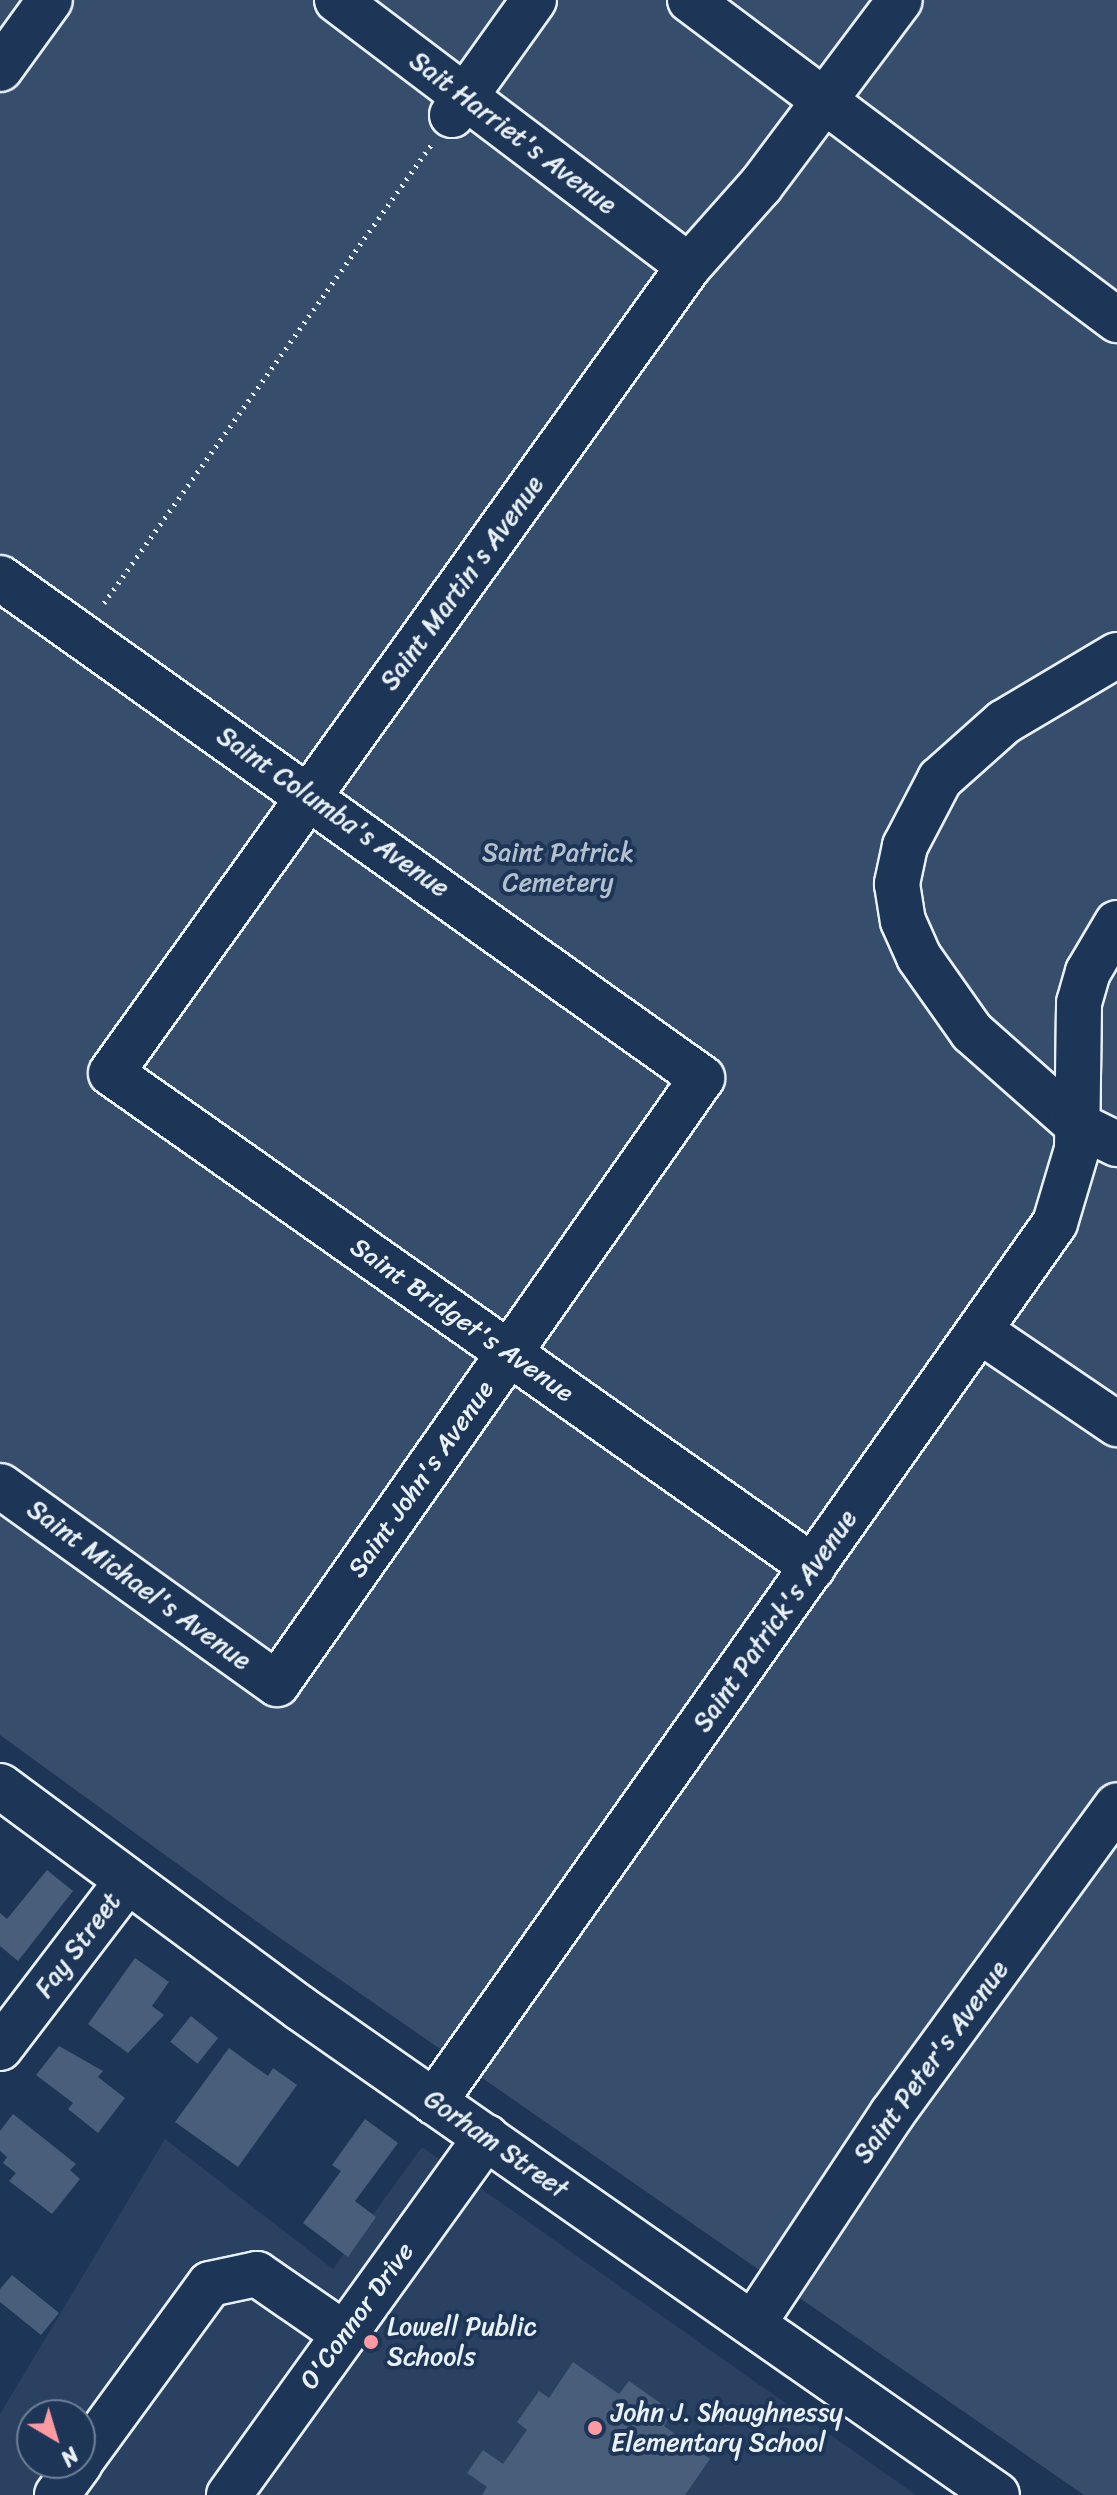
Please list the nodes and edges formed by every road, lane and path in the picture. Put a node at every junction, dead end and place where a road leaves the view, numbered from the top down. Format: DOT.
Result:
graph roads {
  1 [pos="50,0"];
  2 [pos="337,0"];
  3 [pos="534,0"];
  4 [pos="690,0"];
  5 [pos="900,0"];
  6 [pos="0,69"];
  7 [pos="825,102"];
  8 [pos="459,106"];
  9 [pos="689,266"];
  10 [pos="1117,320"];
  11 [pos="0,578"];
  12 [pos="81,635"];
  13 [pos="1117,655"];
  14 [pos="309,795"];
  15 [pos="1117,923"];
  16 [pos="111,1073"];
  17 [pos="702,1078"];
  18 [pos="1076,1124"];
  19 [pos="1117,1144"];
  20 [pos="980,1331"];
  21 [pos="509,1354"];
  22 [pos="1117,1424"];
  23 [pos="0,1486"];
  24 [pos="813,1567"];
  25 [pos="277,1684"];
  26 [pos="0,1786"];
  27 [pos="1117,1805"];
  28 [pos="127,1881"];
  29 [pos="0,2048"];
  30 [pos="434,2102"];
  31 [pos="486,2137"];
  32 [pos="753,2324"];
  33 [pos="344,2334"];
  34 [pos="96,2441"];
  35 [pos="977,2489"];
  36 [pos="229,2495"];
  1 -- 6 [label="main road"];
  2 -- 8 [label="main road, Sait Harriet's Avenue"];
  3 -- 8 [label="main road"];
  4 -- 7 [label="main road"];
  5 -- 7 [label="main road, Saint Martin's Avenue"];
  7 -- 9 [label="main road, Saint Martin's Avenue"];
  7 -- 10 [label="main road"];
  8 -- 9 [label="main road, Sait Harriet's Avenue"];
  8 -- 12 [label="path"];
  9 -- 14 [label="main road, Saint Martin's Avenue"];
  11 -- 12 [label="main road, Saint Columba's Avenue"];
  12 -- 14 [label="main road, Saint Columba's Avenue"];
  13 -- 18 [label="main road"];
  14 -- 16 [label="main road, Saint Martin's Avenue"];
  14 -- 17 [label="main road, Saint Columba's Avenue"];
  15 -- 18 [label="main road, Saint Patrick's Avenue"];
  16 -- 21 [label="main road, Saint Bridget's Avenue"];
  17 -- 21 [label="main road, Saint John's Avenue"];
  18 -- 19 [label="main road"];
  18 -- 20 [label="main road, Saint Patrick's Avenue"];
  20 -- 22 [label="main road"];
  20 -- 24 [label="main road, Saint Patrick's Avenue"];
  21 -- 24 [label="main road, Saint Bridget's Avenue"];
  21 -- 25 [label="main road, Saint John's Avenue"];
  23 -- 25 [label="main road, Saint Michael's Avenue"];
  24 -- 30 [label="main road, Saint Patrick's Avenue"];
  26 -- 28 [label="main road, Gorham Street"];
  27 -- 32 [label="main road, Saint Peter's Avenue"];
  28 -- 29 [label="main road, Fay Street"];
  28 -- 30 [label="main road, Gorham Street"];
  30 -- 31 [label="main road, Gorham Street"];
  31 -- 32 [label="main road, Gorham Street"];
  31 -- 33 [label="main road, O'Connor Drive"];
  32 -- 35 [label="main road, Gorham Street"];
  33 -- 34 [label="main road"];
  33 -- 36 [label="main road, O'Connor Drive"];
}
